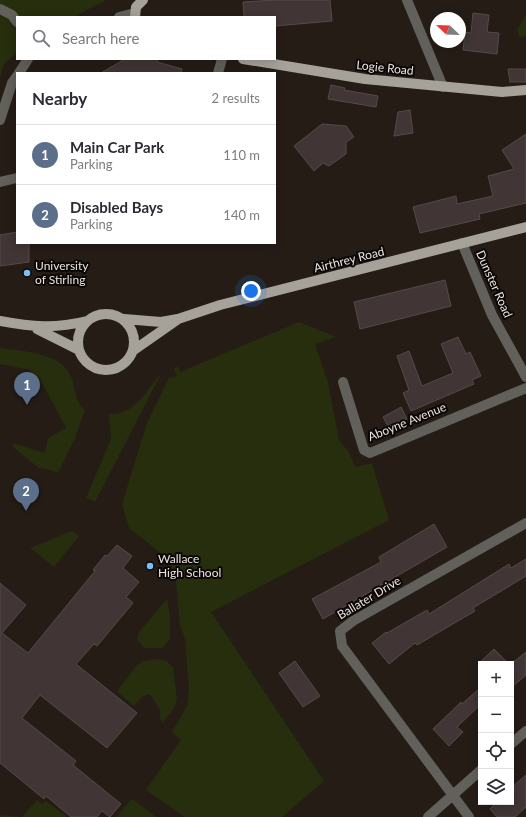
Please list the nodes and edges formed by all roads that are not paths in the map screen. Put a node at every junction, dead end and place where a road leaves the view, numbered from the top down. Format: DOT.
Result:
graph roads {
  1 [pos="143,0"];
  2 [pos="407,0"];
  3 [pos="0,8"];
  4 [pos="135,15"];
  5 [pos="16,21"];
  6 [pos="27,60"];
  7 [pos="222,60"];
  8 [pos="249,60"];
  9 [pos="20,72"];
  10 [pos="218,72"];
  11 [pos="16,77"];
  12 [pos="443,87"];
  13 [pos="526,90"];
  14 [pos="0,120"];
  15 [pos="16,178"];
  16 [pos="0,182"];
  17 [pos="526,227"];
  18 [pos="462,243"];
  19 [pos="124,319"];
  20 [pos="178,319"];
  21 [pos="0,321"];
  22 [pos="87,321"];
  23 [pos="31,327"];
  24 [pos="79,350"];
  25 [pos="134,350"];
  26 [pos="526,377"];
  27 [pos="343,382"];
  28 [pos="526,388"];
  29 [pos="526,523"];
  30 [pos="526,731"];
  31 [pos="514,741"];
  32 [pos="478,773"];
  33 [pos="453,794"];
  34 [pos="428,817"];
  35 [pos="469,817"];
  1 -- 4 [label="main road"];
  2 -- 12 [label="street"];
  3 -- 5 [label="street"];
  6 -- 9 [label="street"];
  7 -- 10 [label="street"];
  8 -- 12 [label="main road, Logie Road"];
  11 -- 14 [label="street"];
  12 -- 13 [label="main road, Logie Road"];
  15 -- 16 [label="street"];
  17 -- 18 [label="main road, Airthrey Road"];
  18 -- 20 [label="main road, Airthrey Road"];
  18 -- 26 [label="street, Dunster Road"];
  19 -- 20 [label="main road"];
  19 -- 22 [label="main road"];
  19 -- 25 [label="main road"];
  20 -- 25 [label="main road"];
  21 -- 23 [label="main road"];
  22 -- 23 [label="main road"];
  22 -- 24 [label="main road"];
  23 -- 24 [label="main road"];
  24 -- 25 [label="main road"];
  27 -- 28 [label="street, Aboyne Avenue"];
  29 -- 33 [label="street, Ballater Drive"];
  30 -- 31 [label="street"];
  32 -- 33 [label="street"];
  33 -- 34 [label="street"];
  33 -- 35 [label="street, Ballater Drive"];
}
